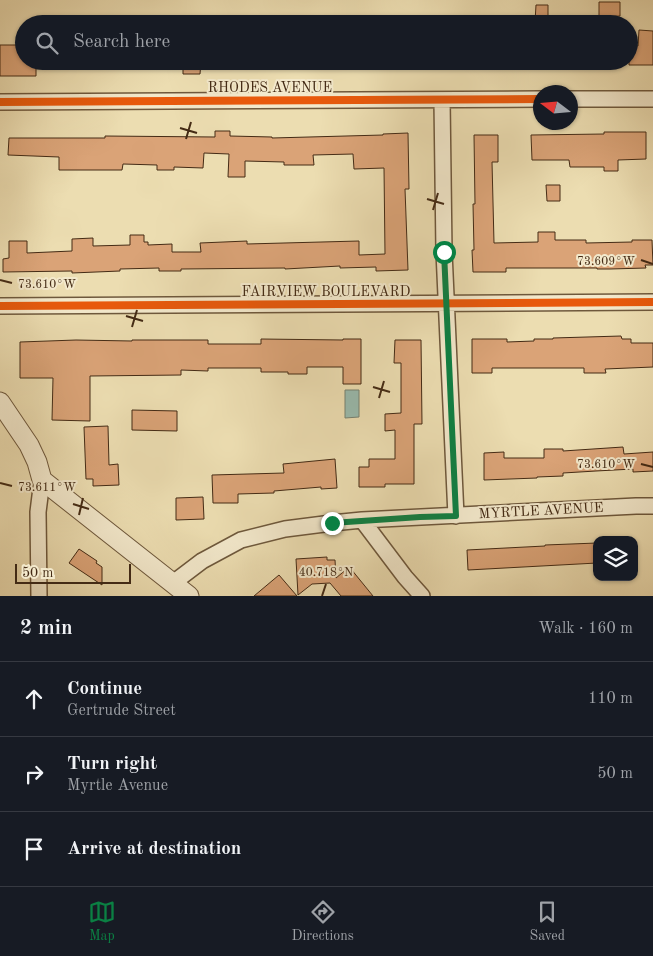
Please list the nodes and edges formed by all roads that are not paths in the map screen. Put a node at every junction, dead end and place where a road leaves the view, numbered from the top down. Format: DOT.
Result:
graph roads {
  1 [pos="533,99"];
  2 [pos="578,99"];
  3 [pos="653,99"];
  4 [pos="442,100"];
  5 [pos="0,102"];
  6 [pos="653,302"];
  7 [pos="446,303"];
  8 [pos="0,306"];
  9 [pos="0,402"];
  10 [pos="42,480"];
  11 [pos="653,506"];
  12 [pos="456,516"];
  13 [pos="362,520"];
  14 [pos="173,583"];
  15 [pos="39,596"];
  16 [pos="189,596"];
  17 [pos="422,596"];
  1 -- 4 [label="street, RHODES AVENUE"];
  2 -- 3 [label="street"];
  4 -- 5 [label="street, RHODES AVENUE"];
  4 -- 7 [label="street"];
  6 -- 7 [label="street, FAIRVIEW BOULEVARD"];
  7 -- 8 [label="street, FAIRVIEW BOULEVARD"];
  7 -- 12 [label="street"];
  9 -- 10 [label="street"];
  10 -- 14 [label="street"];
  10 -- 15 [label="street"];
  11 -- 12 [label="street, MYRTLE AVENUE"];
  12 -- 13 [label="street, MYRTLE AVENUE"];
  13 -- 14 [label="street, MYRTLE AVENUE"];
  13 -- 17 [label="street"];
  14 -- 16 [label="street"];
}
